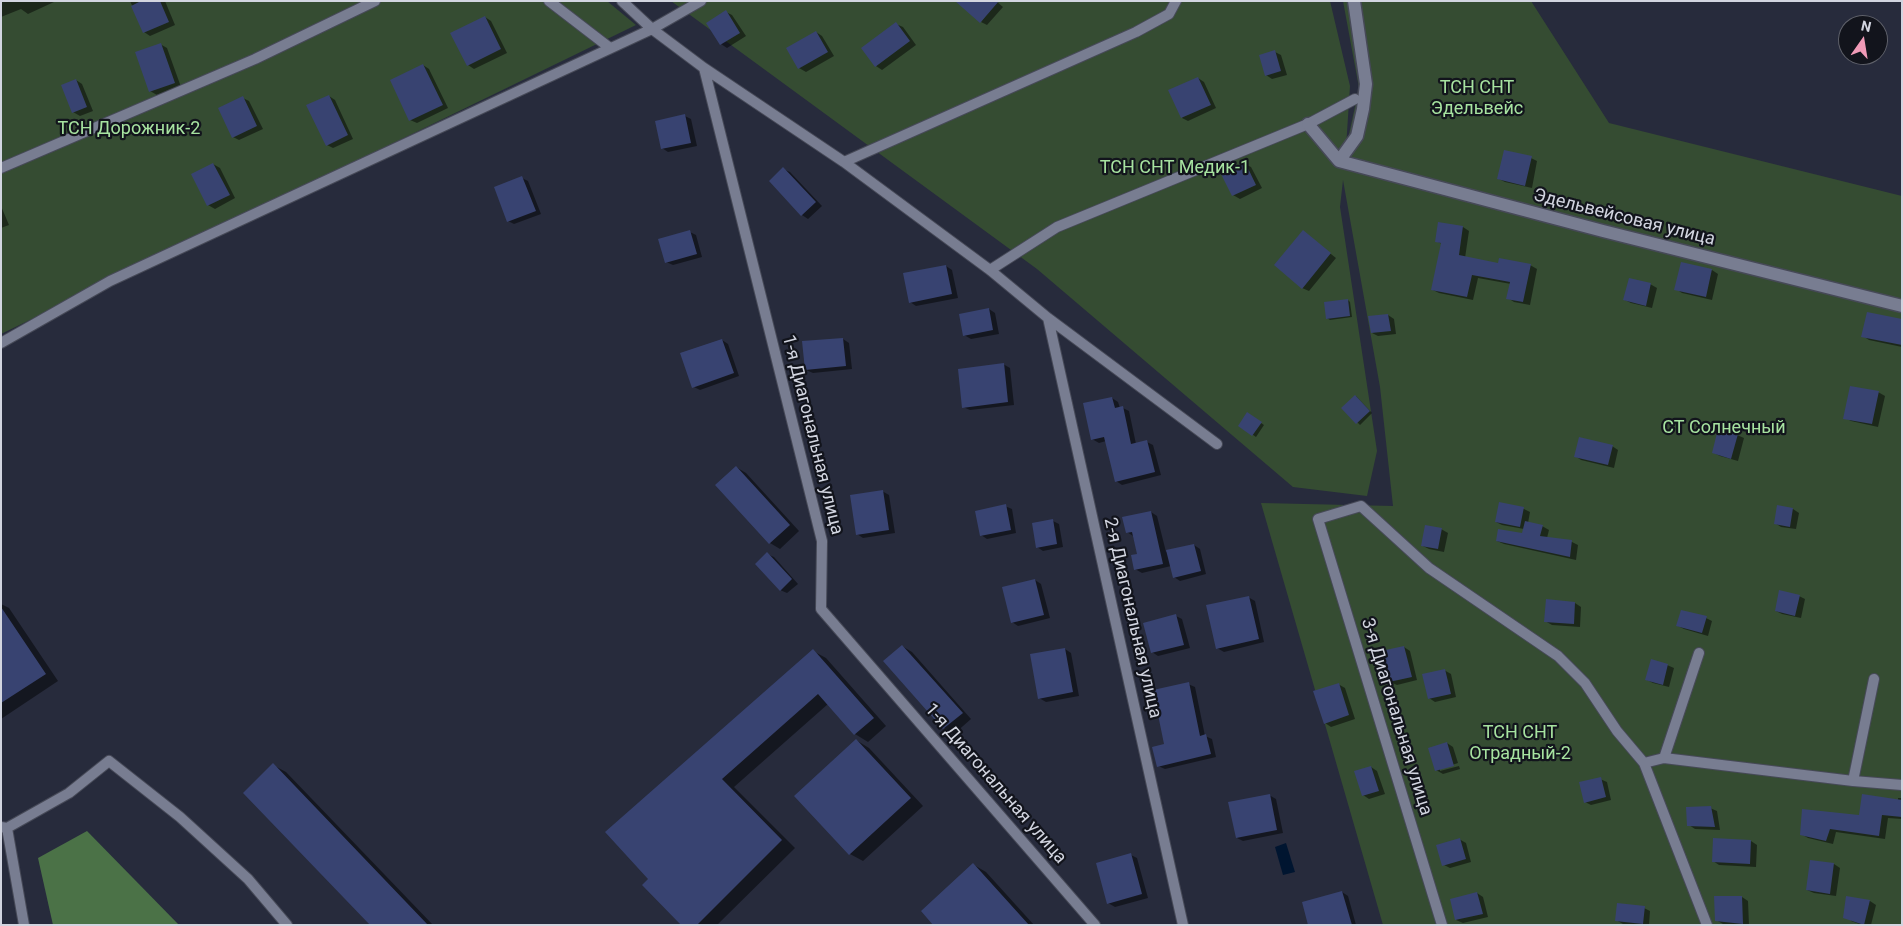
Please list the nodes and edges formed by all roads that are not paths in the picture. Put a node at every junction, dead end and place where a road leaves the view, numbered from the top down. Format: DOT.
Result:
graph roads {
  1 [pos="375,1"];
  2 [pos="622,1"];
  3 [pos="701,1"];
  4 [pos="1176,1"];
  5 [pos="1354,1"];
  6 [pos="554,3"];
  7 [pos="652,29"];
  8 [pos="610,48"];
  9 [pos="704,68"];
  10 [pos="1355,99"];
  11 [pos="1308,124"];
  12 [pos="1339,161"];
  13 [pos="844,162"];
  14 [pos="1,168"];
  15 [pos="990,270"];
  16 [pos="1902,306"];
  17 [pos="1048,318"];
  18 [pos="1,342"];
  19 [pos="1217,444"];
  20 [pos="1699,653"];
  21 [pos="1874,679"];
  22 [pos="1664,758"];
  23 [pos="1644,763"];
  24 [pos="1853,781"];
  25 [pos="1902,785"];
  26 [pos="4,827"];
  27 [pos="24,925"];
  28 [pos="287,925"];
  29 [pos="1096,925"];
  30 [pos="1183,925"];
  31 [pos="1442,925"];
  32 [pos="1708,925"];
  1 -- 14 [label="lane"];
  2 -- 7 [label="lane"];
  3 -- 7 [label="lane"];
  4 -- 13 [label="lane"];
  5 -- 12 [label="street"];
  6 -- 8 [label="lane"];
  7 -- 8 [label="lane"];
  7 -- 9 [label="lane"];
  8 -- 18 [label="lane"];
  9 -- 13 [label="lane"];
  9 -- 29 [label="lane, 1-я Диагональная улица"];
  10 -- 11 [label="lane"];
  11 -- 12 [label="street"];
  11 -- 15 [label="lane"];
  12 -- 16 [label="street, Эдельвейсовая улица"];
  13 -- 15 [label="lane"];
  15 -- 17 [label="lane"];
  17 -- 19 [label="lane"];
  17 -- 30 [label="lane, 2-я Диагональная улица"];
  20 -- 22 [label="lane"];
  21 -- 24 [label="lane"];
  22 -- 23 [label="lane"];
  22 -- 24 [label="lane"];
  23 -- 31 [label="lane, 3-я Диагональная улица"];
  23 -- 32 [label="lane"];
  24 -- 25 [label="lane"];
  26 -- 27 [label="lane"];
  26 -- 28 [label="lane"];
}
